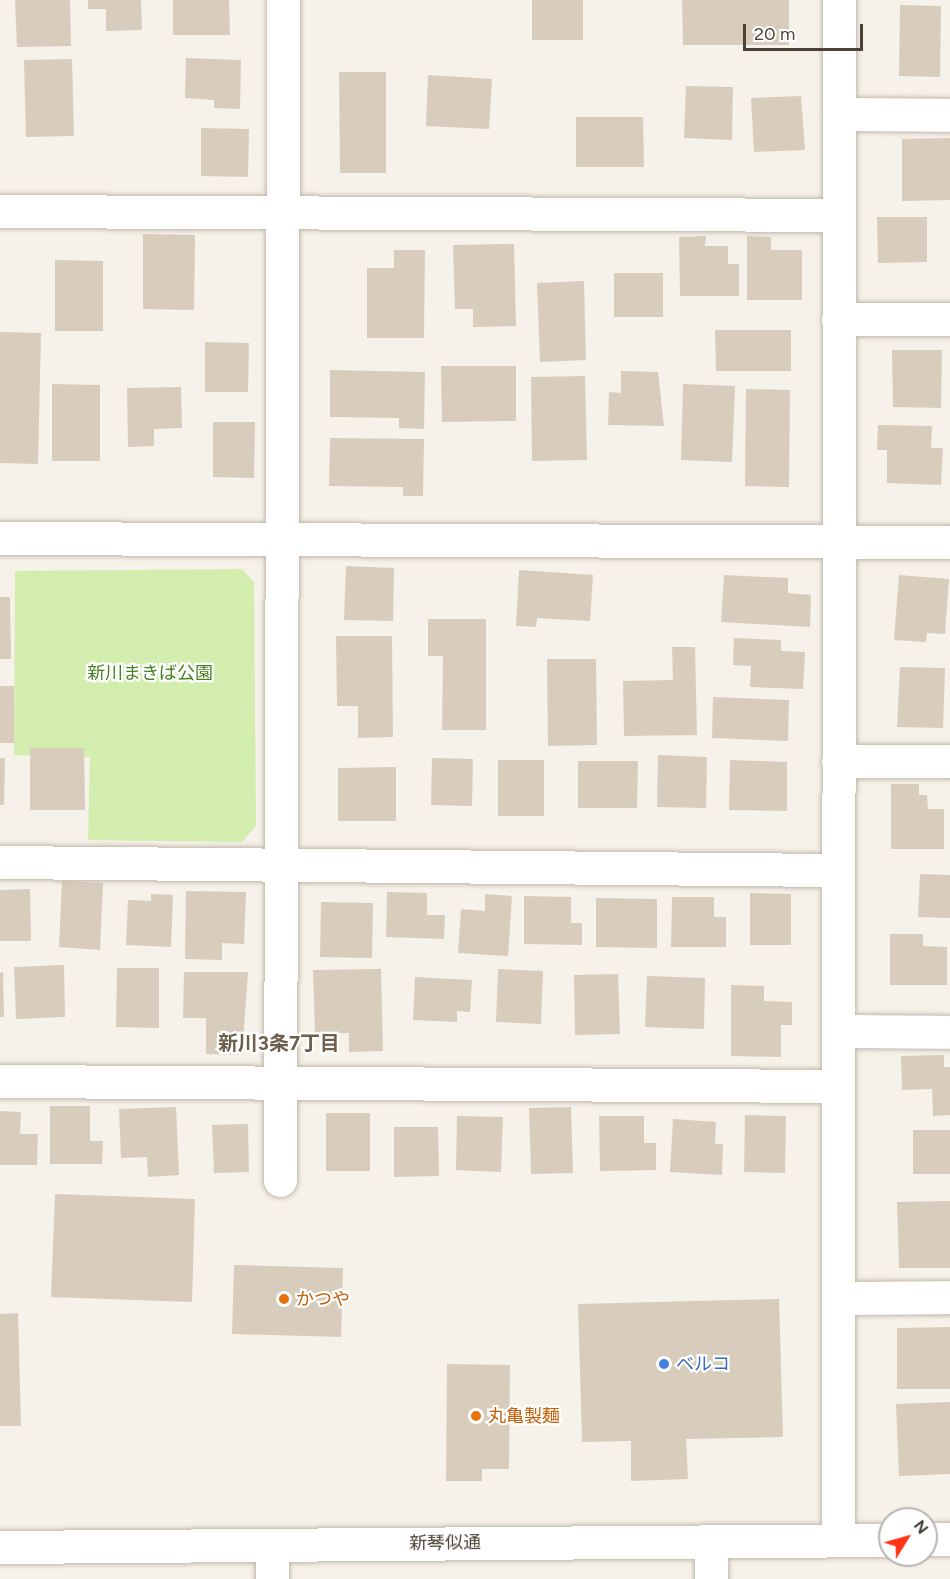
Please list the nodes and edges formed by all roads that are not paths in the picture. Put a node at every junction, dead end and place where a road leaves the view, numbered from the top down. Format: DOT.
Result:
graph roads {
  1 [pos="283,0"];
  2 [pos="839,0"];
  3 [pos="839,114"];
  4 [pos="950,115"];
  5 [pos="0,211"];
  6 [pos="283,213"];
  7 [pos="838,215"];
  8 [pos="838,319"];
  9 [pos="950,319"];
  10 [pos="0,538"];
  11 [pos="278,539"];
  12 [pos="838,542"];
  13 [pos="950,542"];
  14 [pos="838,761"];
  15 [pos="950,761"];
  16 [pos="0,862"];
  17 [pos="281,862"];
  18 [pos="838,870"];
  19 [pos="838,1031"];
  20 [pos="950,1032"];
  21 [pos="0,1081"];
  22 [pos="284,1082"];
  23 [pos="838,1086"];
  24 [pos="280,1180"];
  25 [pos="950,1297"];
  26 [pos="838,1298"];
  27 [pos="838,1540"];
  28 [pos="878,1540"];
  29 [pos="711,1541"];
  30 [pos="272,1545"];
  31 [pos="0,1547"];
  32 [pos="272,1579"];
  33 [pos="711,1579"];
  1 -- 6 [label="street"];
  2 -- 3 [label="street"];
  3 -- 4 [label="street"];
  3 -- 7 [label="street"];
  5 -- 6 [label="street"];
  6 -- 7 [label="street"];
  6 -- 11 [label="street"];
  7 -- 8 [label="street"];
  8 -- 9 [label="street"];
  8 -- 12 [label="street"];
  10 -- 11 [label="street"];
  11 -- 12 [label="street"];
  11 -- 17 [label="street"];
  12 -- 13 [label="street"];
  12 -- 14 [label="street"];
  14 -- 15 [label="street"];
  14 -- 18 [label="street"];
  16 -- 17 [label="street"];
  17 -- 18 [label="street"];
  17 -- 22 [label="street"];
  18 -- 19 [label="street"];
  19 -- 20 [label="street"];
  19 -- 23 [label="street"];
  21 -- 22 [label="street"];
  22 -- 23 [label="street"];
  22 -- 24 [label="street"];
  23 -- 26 [label="street"];
  25 -- 26 [label="street"];
  26 -- 27 [label="street"];
  27 -- 28 [label="street, 新琴似通"];
  27 -- 29 [label="street, 新琴似通"];
  29 -- 30 [label="street, 新琴似通"];
  29 -- 33 [label="street"];
  30 -- 31 [label="street, 新琴似通"];
  30 -- 32 [label="street"];
}
